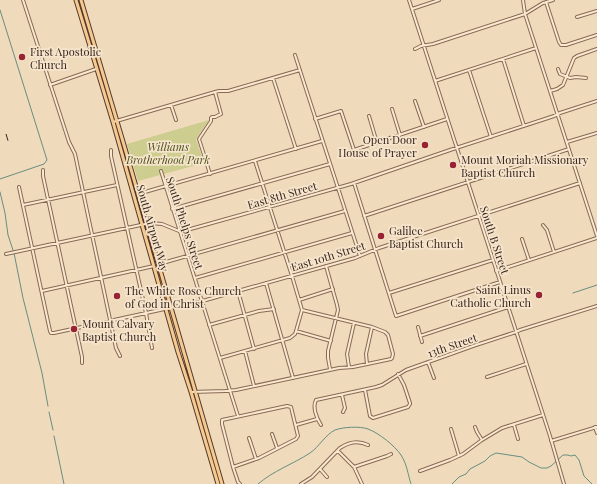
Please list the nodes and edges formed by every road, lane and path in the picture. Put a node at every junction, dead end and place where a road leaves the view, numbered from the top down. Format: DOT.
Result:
graph roads {
  1 [pos="23,0"];
  2 [pos="76,0"];
  3 [pos="81,0"];
  4 [pos="410,0"];
  5 [pos="438,0"];
  6 [pos="522,0"];
  7 [pos="553,0"];
  8 [pos="546,2"];
  9 [pos="412,9"];
  10 [pos="597,11"];
  11 [pos="525,14"];
  12 [pos="577,17"];
  13 [pos="597,35"];
  14 [pos="424,46"];
  15 [pos="536,48"];
  16 [pos="415,49"];
  17 [pos="597,49"];
  18 [pos="295,55"];
  19 [pos="503,59"];
  20 [pos="97,69"];
  21 [pos="558,69"];
  22 [pos="300,70"];
  23 [pos="469,70"];
  24 [pos="567,77"];
  25 [pos="273,78"];
  26 [pos="586,78"];
  27 [pos="435,81"];
  28 [pos="50,85"];
  29 [pos="550,91"];
  30 [pos="215,92"];
  31 [pos="415,101"];
  32 [pos="597,101"];
  33 [pos="171,105"];
  34 [pos="392,109"];
  35 [pos="558,114"];
  36 [pos="369,116"];
  37 [pos="315,119"];
  38 [pos="448,119"];
  39 [pos="176,120"];
  40 [pos="115,121"];
  41 [pos="524,126"];
  42 [pos="424,127"];
  43 [pos="597,132"];
  44 [pos="400,135"];
  45 [pos="491,137"];
  46 [pos="322,141"];
  47 [pos="567,142"];
  48 [pos="377,143"];
  49 [pos="457,148"];
  50 [pos="296,149"];
  51 [pos="569,149"];
  52 [pos="111,150"];
  53 [pos="255,161"];
  54 [pos="330,164"];
  55 [pos="44,170"];
  56 [pos="161,171"];
  57 [pos="210,174"];
  58 [pos="468,182"];
  59 [pos="262,183"];
  60 [pos="354,183"];
  61 [pos="580,183"];
  62 [pos="117,185"];
  63 [pos="165,186"];
  64 [pos="19,187"];
  65 [pos="338,188"];
  66 [pos="83,192"];
  67 [pos="138,194"];
  68 [pos="48,200"];
  69 [pos="23,205"];
  70 [pos="270,207"];
  71 [pos="172,209"];
  72 [pos="345,211"];
  73 [pos="364,216"];
  74 [pos="478,216"];
  75 [pos="144,224"];
  76 [pos="543,225"];
  77 [pos="127,228"];
  78 [pos="277,230"];
  79 [pos="179,231"];
  80 [pos="352,233"];
  81 [pos="92,235"];
  82 [pos="597,237"];
  83 [pos="522,239"];
  84 [pos="57,243"];
  85 [pos="33,248"];
  86 [pos="376,249"];
  87 [pos="554,252"];
  88 [pos="285,253"];
  89 [pos="6,254"];
  90 [pos="187,256"];
  91 [pos="360,256"];
  92 [pos="493,260"];
  93 [pos="529,261"];
  94 [pos="159,264"];
  95 [pos="154,266"];
  96 [pos="326,266"];
  97 [pos="136,270"];
  98 [pos="496,271"];
  99 [pos="292,276"];
  100 [pos="101,278"];
  101 [pos="194,278"];
  102 [pos="500,282"];
  103 [pos="266,283"];
  104 [pos="66,285"];
  105 [pos="333,290"];
  106 [pos="42,291"];
  107 [pos="238,291"];
  108 [pos="389,293"];
  109 [pos="299,300"];
  110 [pos="202,301"];
  111 [pos="597,306"];
  112 [pos="171,307"];
  113 [pos="508,307"];
  114 [pos="166,308"];
  115 [pos="274,309"];
  116 [pos="302,310"];
  117 [pos="146,313"];
  118 [pos="244,315"];
  119 [pos="336,318"];
  120 [pos="110,321"];
  121 [pos="354,323"];
  122 [pos="209,325"];
  123 [pos="372,327"];
  124 [pos="418,327"];
  125 [pos="76,328"];
  126 [pos="296,331"];
  127 [pos="516,332"];
  128 [pos="420,336"];
  129 [pos="283,340"];
  130 [pos="331,340"];
  131 [pos="422,342"];
  132 [pos="152,348"];
  133 [pos="254,349"];
  134 [pos="245,351"];
  135 [pos="120,356"];
  136 [pos="220,358"];
  137 [pos="428,362"];
  138 [pos="82,363"];
  139 [pos="367,364"];
  140 [pos="526,364"];
  141 [pos="349,367"];
  142 [pos="330,370"];
  143 [pos="398,374"];
  144 [pos="487,376"];
  145 [pos="293,378"];
  146 [pos="434,378"];
  147 [pos="254,386"];
  148 [pos="365,390"];
  149 [pos="231,391"];
  150 [pos="193,392"];
  151 [pos="342,395"];
  152 [pos="343,412"];
  153 [pos="543,415"];
  154 [pos="238,416"];
  155 [pos="317,419"];
  156 [pos="513,424"];
  157 [pos="296,425"];
  158 [pos="321,425"];
  159 [pos="476,427"];
  160 [pos="596,427"];
  161 [pos="450,429"];
  162 [pos="597,432"];
  163 [pos="272,434"];
  164 [pos="249,438"];
  165 [pos="518,439"];
  166 [pos="482,440"];
  167 [pos="551,440"];
  168 [pos="368,445"];
  169 [pos="277,448"];
  170 [pos="338,451"];
  171 [pos="391,454"];
  172 [pos="459,456"];
  173 [pos="256,459"];
  174 [pos="233,467"];
  175 [pos="354,467"];
  176 [pos="319,469"];
  177 [pos="420,471"];
  178 [pos="327,477"];
  179 [pos="218,484"];
  180 [pos="222,484"];
  181 [pos="240,484"];
  182 [pos="301,484"];
  183 [pos="362,484"];
  184 [pos="564,484"];
  1 -- 28 [label="street"];
  2 -- 20 [label="main road, South Airport Way"];
  3 -- 40 [label="main road, South Airport Way"];
  4 -- 9 [label="street, South B Street"];
  5 -- 9 [label="street"];
  6 -- 11 [label="street"];
  7 -- 8 [label="street"];
  8 -- 11 [label="street"];
  8 -- 13 [label="street"];
  9 -- 14 [label="street, South B Street"];
  10 -- 12 [label="street"];
  11 -- 14 [label="street"];
  11 -- 15 [label="street"];
  14 -- 16 [label="street"];
  14 -- 27 [label="street, South B Street"];
  15 -- 19 [label="street"];
  15 -- 29 [label="street"];
  17 -- 24 [label="street"];
  18 -- 22 [label="street"];
  19 -- 23 [label="street"];
  19 -- 41 [label="street"];
  20 -- 28 [label="street"];
  20 -- 40 [label="main road, South Airport Way"];
  21 -- 24 [label="street"];
  22 -- 25 [label="street"];
  22 -- 37 [label="street"];
  23 -- 27 [label="street"];
  23 -- 45 [label="street"];
  24 -- 26 [label="street"];
  24 -- 29 [label="street"];
  25 -- 30 [label="street"];
  25 -- 50 [label="street"];
  27 -- 38 [label="street, South B Street"];
  28 -- 66 [label="street"];
  29 -- 35 [label="street"];
  30 -- 33 [label="street"];
  30 -- 57 [label="street"];
  31 -- 42 [label="street"];
  32 -- 35 [label="street, East 8th Street"];
  33 -- 39 [label="street"];
  33 -- 40 [label="street"];
  34 -- 44 [label="street"];
  35 -- 41 [label="street, East 8th Street"];
  35 -- 47 [label="street"];
  36 -- 48 [label="street"];
  37 -- 46 [label="street"];
  37 -- 48 [label="street"];
  38 -- 42 [label="street"];
  38 -- 49 [label="street, South B Street"];
  40 -- 67 [label="main road, South Airport Way"];
  40 -- 75 [label="main road, South Airport Way"];
  41 -- 45 [label="street, East 8th Street"];
  42 -- 44 [label="street"];
  43 -- 47 [label="street"];
  44 -- 48 [label="street"];
  45 -- 49 [label="street, East 8th Street"];
  46 -- 50 [label="street"];
  46 -- 54 [label="street"];
  47 -- 51 [label="street"];
  49 -- 58 [label="street, South B Street"];
  49 -- 60 [label="street, East 8th Street"];
  50 -- 53 [label="street"];
  51 -- 58 [label="street"];
  51 -- 61 [label="street"];
  52 -- 62 [label="street"];
  53 -- 57 [label="street"];
  53 -- 59 [label="street"];
  54 -- 59 [label="street"];
  54 -- 65 [label="street"];
  55 -- 68 [label="street"];
  56 -- 63 [label="street, South Phelps Street"];
  57 -- 63 [label="street"];
  58 -- 73 [label="street"];
  58 -- 74 [label="street, South B Street"];
  59 -- 70 [label="street"];
  59 -- 71 [label="street"];
  60 -- 65 [label="street, East 8th Street"];
  60 -- 73 [label="street"];
  61 -- 74 [label="street, East 10th Street"];
  61 -- 82 [label="street"];
  62 -- 66 [label="street"];
  62 -- 77 [label="street"];
  63 -- 67 [label="street"];
  63 -- 71 [label="street, South Phelps Street"];
  64 -- 69 [label="street"];
  65 -- 70 [label="street, East 8th Street"];
  65 -- 72 [label="street"];
  66 -- 68 [label="street"];
  66 -- 81 [label="street"];
  67 -- 75 [label="main road, South Airport Way"];
  68 -- 69 [label="street"];
  68 -- 84 [label="street"];
  69 -- 85 [label="street"];
  70 -- 78 [label="street"];
  70 -- 79 [label="street, East 8th Street"];
  71 -- 79 [label="street, South Phelps Street"];
  72 -- 78 [label="street"];
  72 -- 80 [label="street"];
  73 -- 86 [label="street"];
  74 -- 86 [label="street, East 10th Street"];
  74 -- 92 [label="street, South B Street"];
  75 -- 77 [label="street"];
  75 -- 79 [label="street"];
  75 -- 94 [label="main road, South Airport Way"];
  75 -- 95 [label="main road, South Airport Way"];
  76 -- 87 [label="street"];
  77 -- 81 [label="street"];
  77 -- 97 [label="street"];
  78 -- 88 [label="street"];
  78 -- 90 [label="street"];
  79 -- 90 [label="street, South Phelps Street"];
  80 -- 88 [label="street"];
  80 -- 91 [label="street"];
  81 -- 84 [label="street"];
  81 -- 100 [label="street"];
  82 -- 87 [label="street"];
  83 -- 93 [label="street"];
  84 -- 85 [label="street"];
  84 -- 104 [label="street"];
  85 -- 89 [label="street"];
  85 -- 106 [label="street"];
  86 -- 91 [label="street, East 10th Street"];
  86 -- 108 [label="street"];
  87 -- 93 [label="street"];
  88 -- 99 [label="street"];
  88 -- 101 [label="street"];
  90 -- 94 [label="street"];
  90 -- 101 [label="street, South Phelps Street"];
  91 -- 96 [label="street, East 10th Street"];
  92 -- 98 [label="street, South B Street"];
  92 -- 108 [label="street"];
  93 -- 98 [label="street"];
  94 -- 112 [label="main road, South Airport Way"];
  95 -- 97 [label="street"];
  95 -- 114 [label="main road, South Airport Way"];
  96 -- 99 [label="street, East 10th Street"];
  96 -- 105 [label="street"];
  97 -- 100 [label="street"];
  97 -- 117 [label="street"];
  98 -- 102 [label="street, South B Street"];
  99 -- 103 [label="street, East 10th Street"];
  99 -- 109 [label="street"];
  100 -- 104 [label="street"];
  100 -- 120 [label="street"];
  101 -- 110 [label="street, South Phelps Street"];
  102 -- 108 [label="street"];
  102 -- 113 [label="street, South B Street"];
  103 -- 107 [label="street, East 10th Street"];
  103 -- 115 [label="street"];
  104 -- 106 [label="street"];
  104 -- 125 [label="street"];
  105 -- 109 [label="street"];
  105 -- 119 [label="street"];
  106 -- 125 [label="street, East 10th Street"];
  107 -- 110 [label="street, East 10th Street"];
  107 -- 118 [label="street"];
  109 -- 116 [label="street"];
  110 -- 112 [label="street, East 10th Street"];
  110 -- 122 [label="street, South Phelps Street"];
  111 -- 127 [label="street, 13th Street"];
  112 -- 114 [label="street, East 10th Street"];
  112 -- 150 [label="main road, South Airport Way"];
  113 -- 127 [label="street, South B Street"];
  113 -- 128 [label="street"];
  114 -- 117 [label="street, East 10th Street"];
  114 -- 150 [label="main road, South Airport Way"];
  115 -- 118 [label="street"];
  115 -- 129 [label="street"];
  116 -- 119 [label="street"];
  116 -- 126 [label="street"];
  117 -- 120 [label="street, East 10th Street"];
  117 -- 132 [label="street"];
  118 -- 122 [label="street"];
  118 -- 133 [label="street"];
  119 -- 121 [label="street"];
  119 -- 130 [label="street"];
  120 -- 125 [label="street, East 10th Street"];
  120 -- 135 [label="street"];
  121 -- 123 [label="street"];
  121 -- 141 [label="street"];
  122 -- 136 [label="street, South Phelps Street"];
  123 -- 139 [label="street"];
  123 -- 139 [label="street"];
  124 -- 128 [label="street"];
  125 -- 138 [label="street"];
  126 -- 129 [label="street"];
  126 -- 130 [label="street"];
  127 -- 137 [label="street, 13th Street"];
  127 -- 140 [label="street, South B Street"];
  128 -- 131 [label="street"];
  129 -- 133 [label="street"];
  129 -- 145 [label="street"];
  130 -- 142 [label="street"];
  133 -- 134 [label="street"];
  134 -- 136 [label="street"];
  134 -- 147 [label="street"];
  136 -- 149 [label="street, South Phelps Street"];
  137 -- 143 [label="street, 13th Street"];
  137 -- 146 [label="street"];
  139 -- 141 [label="street"];
  140 -- 144 [label="street"];
  140 -- 153 [label="street, South B Street"];
  141 -- 142 [label="street"];
  142 -- 145 [label="street"];
  143 -- 148 [label="street, 13th Street"];
  143 -- 148 [label="street"];
  145 -- 147 [label="street"];
  147 -- 149 [label="street"];
  148 -- 151 [label="street, 13th Street"];
  149 -- 150 [label="street"];
  149 -- 154 [label="street, South Phelps Street"];
  150 -- 179 [label="main road, South Airport Way"];
  150 -- 180 [label="main road, South Airport Way"];
  151 -- 152 [label="street"];
  151 -- 155 [label="street, 13th Street"];
  153 -- 156 [label="street"];
  153 -- 167 [label="street, South B Street"];
  154 -- 157 [label="street"];
  154 -- 174 [label="street"];
  155 -- 157 [label="street"];
  155 -- 158 [label="street"];
  156 -- 165 [label="street"];
  156 -- 166 [label="street"];
  157 -- 169 [label="street"];
  159 -- 166 [label="street"];
  160 -- 162 [label="street"];
  160 -- 167 [label="street"];
  161 -- 172 [label="street"];
  163 -- 169 [label="street"];
  164 -- 173 [label="street"];
  166 -- 172 [label="street"];
  167 -- 184 [label="street, South B Street"];
  168 -- 170 [label="street"];
  169 -- 173 [label="street"];
  170 -- 175 [label="street"];
  170 -- 176 [label="street"];
  171 -- 175 [label="street"];
  172 -- 177 [label="street"];
  173 -- 174 [label="street"];
  174 -- 181 [label="street"];
  175 -- 183 [label="street"];
  176 -- 178 [label="street"];
  176 -- 182 [label="street"];
}
